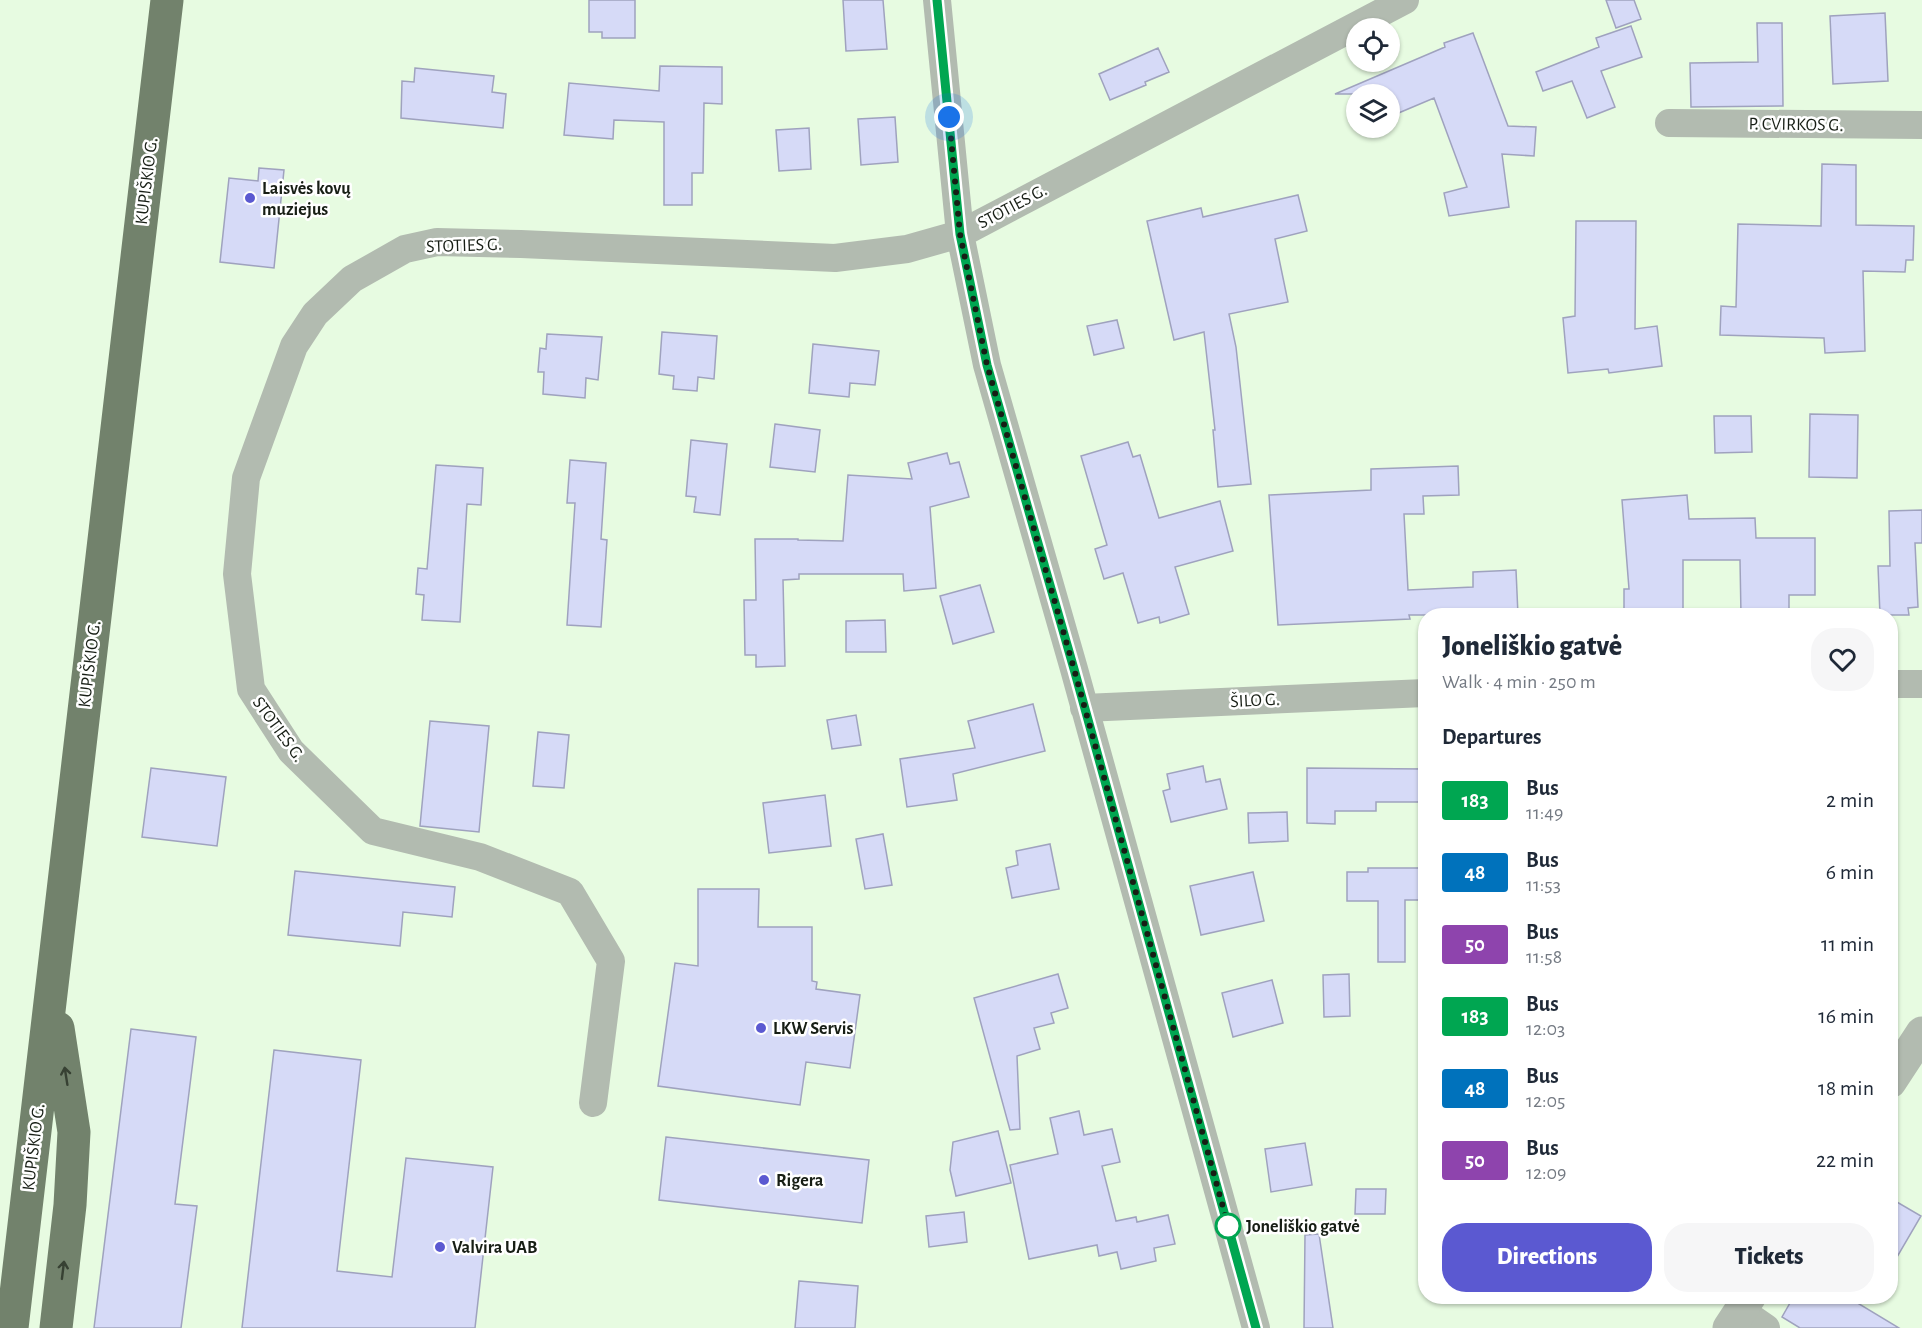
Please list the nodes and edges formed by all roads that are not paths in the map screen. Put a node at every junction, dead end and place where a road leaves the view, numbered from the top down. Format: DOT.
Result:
graph roads {
  1 [pos="167,0"];
  2 [pos="937,0"];
  3 [pos="1405,0"];
  4 [pos="1669,123"];
  5 [pos="1922,125"];
  6 [pos="960,234"];
  7 [pos="1898,684"];
  8 [pos="1922,684"];
  9 [pos="1418,693"];
  10 [pos="1084,708"];
  11 [pos="52,988"];
  12 [pos="1922,1033"];
  13 [pos="1898,1070"];
  14 [pos="593,1103"];
  15 [pos="12,1328"];
  16 [pos="56,1328"];
  17 [pos="1256,1328"];
  1 -- 11 [label="highway, KUPIŠKIO G."];
  2 -- 6 [label="street"];
  3 -- 6 [label="street, STOTIES G."];
  4 -- 5 [label="street, P. CVIRKOS G."];
  6 -- 10 [label="street"];
  6 -- 14 [label="street, STOTIES G."];
  7 -- 8 [label="street"];
  9 -- 10 [label="street, ŠILO G."];
  10 -- 17 [label="street"];
  11 -- 15 [label="highway, KUPIŠKIO G."];
  16 -- 11 [label="highway, one-way"];
  12 -- 13 [label="street"];
}
